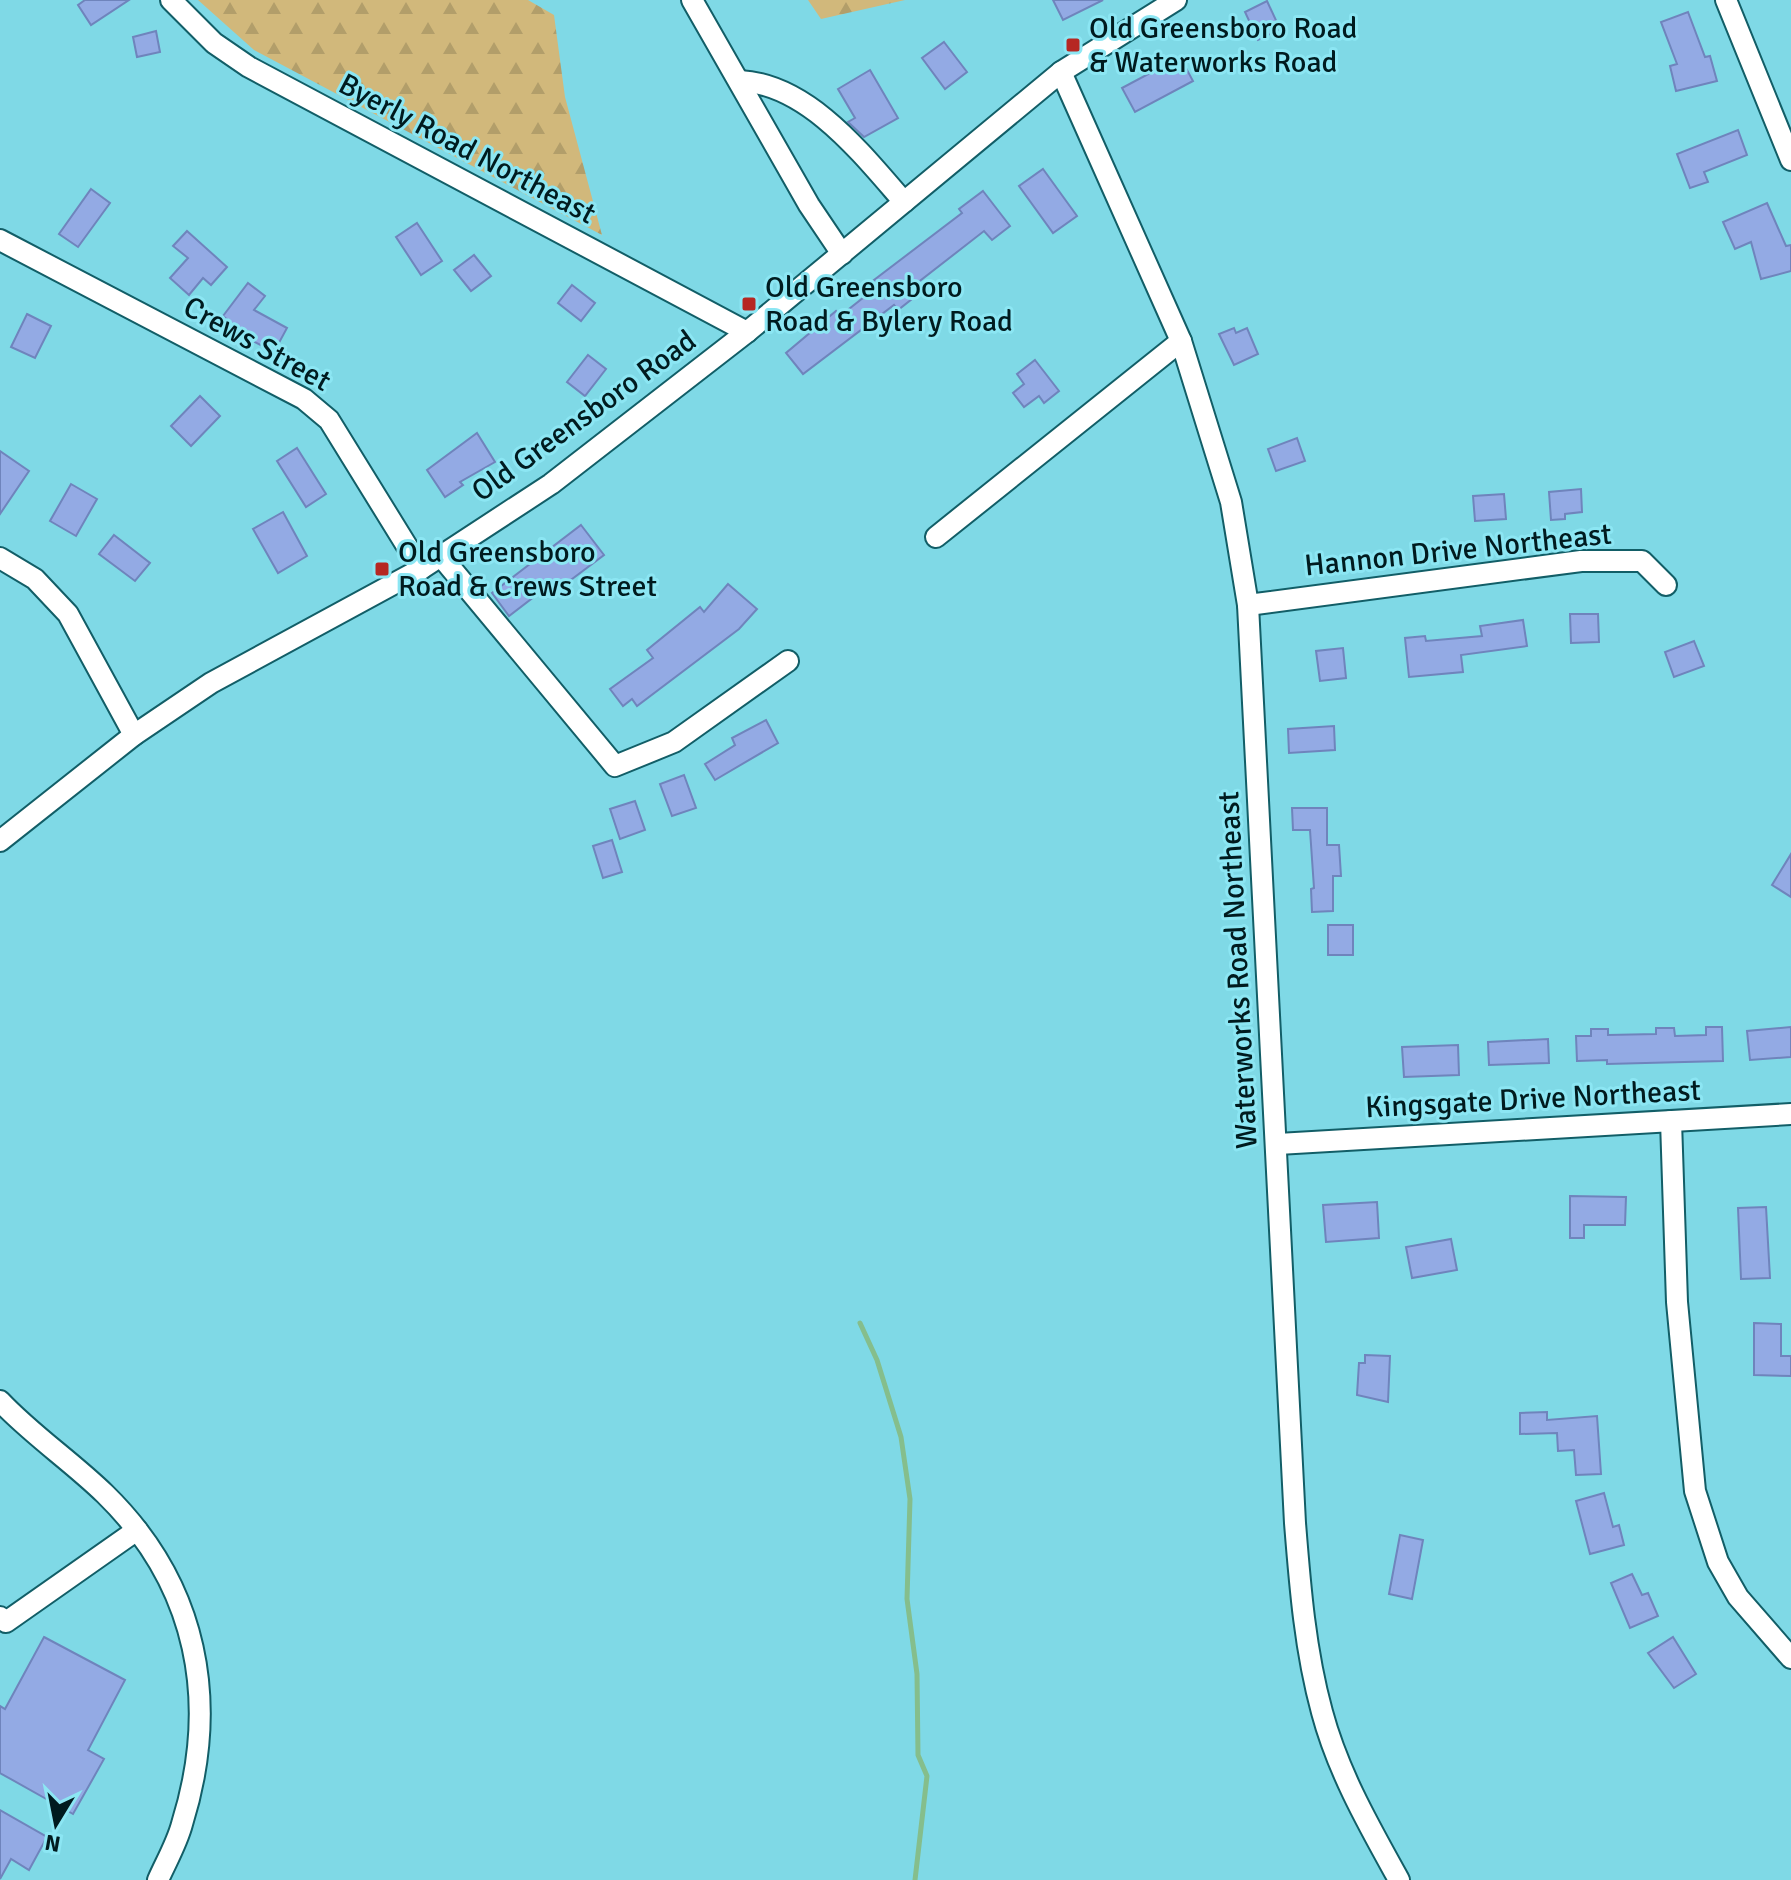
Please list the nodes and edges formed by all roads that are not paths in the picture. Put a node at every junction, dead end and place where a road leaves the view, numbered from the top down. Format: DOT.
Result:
graph roads {
  1 [pos="171,0"];
  2 [pos="1176,0"];
  3 [pos="1726,0"];
  4 [pos="689,2"];
  5 [pos="1061,72"];
  6 [pos="740,81"];
  7 [pos="1791,160"];
  8 [pos="904,202"];
  9 [pos="0,240"];
  10 [pos="842,254"];
  11 [pos="747,332"];
  12 [pos="1181,341"];
  13 [pos="936,537"];
  14 [pos="440,555"];
  15 [pos="0,558"];
  16 [pos="421,569"];
  17 [pos="1666,585"];
  18 [pos="1248,605"];
  19 [pos="788,661"];
  20 [pos="134,735"];
  21 [pos="0,841"];
  22 [pos="1791,1114"];
  23 [pos="1671,1121"];
  24 [pos="1278,1144"];
  25 [pos="0,1401"];
  26 [pos="137,1530"];
  27 [pos="0,1617"];
  28 [pos="1791,1658"];
  29 [pos="158,1880"];
  30 [pos="1399,1880"];
  1 -- 11 [label="street, Byerly Road Northeast"];
  2 -- 5 [label="street, Old Greensboro Road"];
  3 -- 7 [label="street"];
  4 -- 6 [label="street"];
  5 -- 8 [label="street, Old Greensboro Road"];
  5 -- 12 [label="street, Waterworks Road Northeast"];
  6 -- 8 [label="street"];
  6 -- 10 [label="street"];
  8 -- 10 [label="street, Old Greensboro Road"];
  9 -- 16 [label="street, Crews Street"];
  10 -- 11 [label="street, Old Greensboro Road"];
  11 -- 14 [label="street, Old Greensboro Road"];
  12 -- 13 [label="street"];
  12 -- 18 [label="street, Waterworks Road Northeast"];
  14 -- 16 [label="street, Old Greensboro Road"];
  14 -- 19 [label="street"];
  15 -- 20 [label="street"];
  16 -- 20 [label="street, Old Greensboro Road"];
  17 -- 18 [label="street, Hannon Drive Northeast"];
  18 -- 24 [label="street, Waterworks Road Northeast"];
  20 -- 21 [label="street, Old Greensboro Road"];
  22 -- 23 [label="street, Kingsgate Drive Northeast"];
  23 -- 24 [label="street, Kingsgate Drive Northeast"];
  23 -- 28 [label="street"];
  24 -- 30 [label="street, Waterworks Road Northeast"];
  25 -- 26 [label="street"];
  26 -- 27 [label="street"];
  26 -- 29 [label="street"];
}
